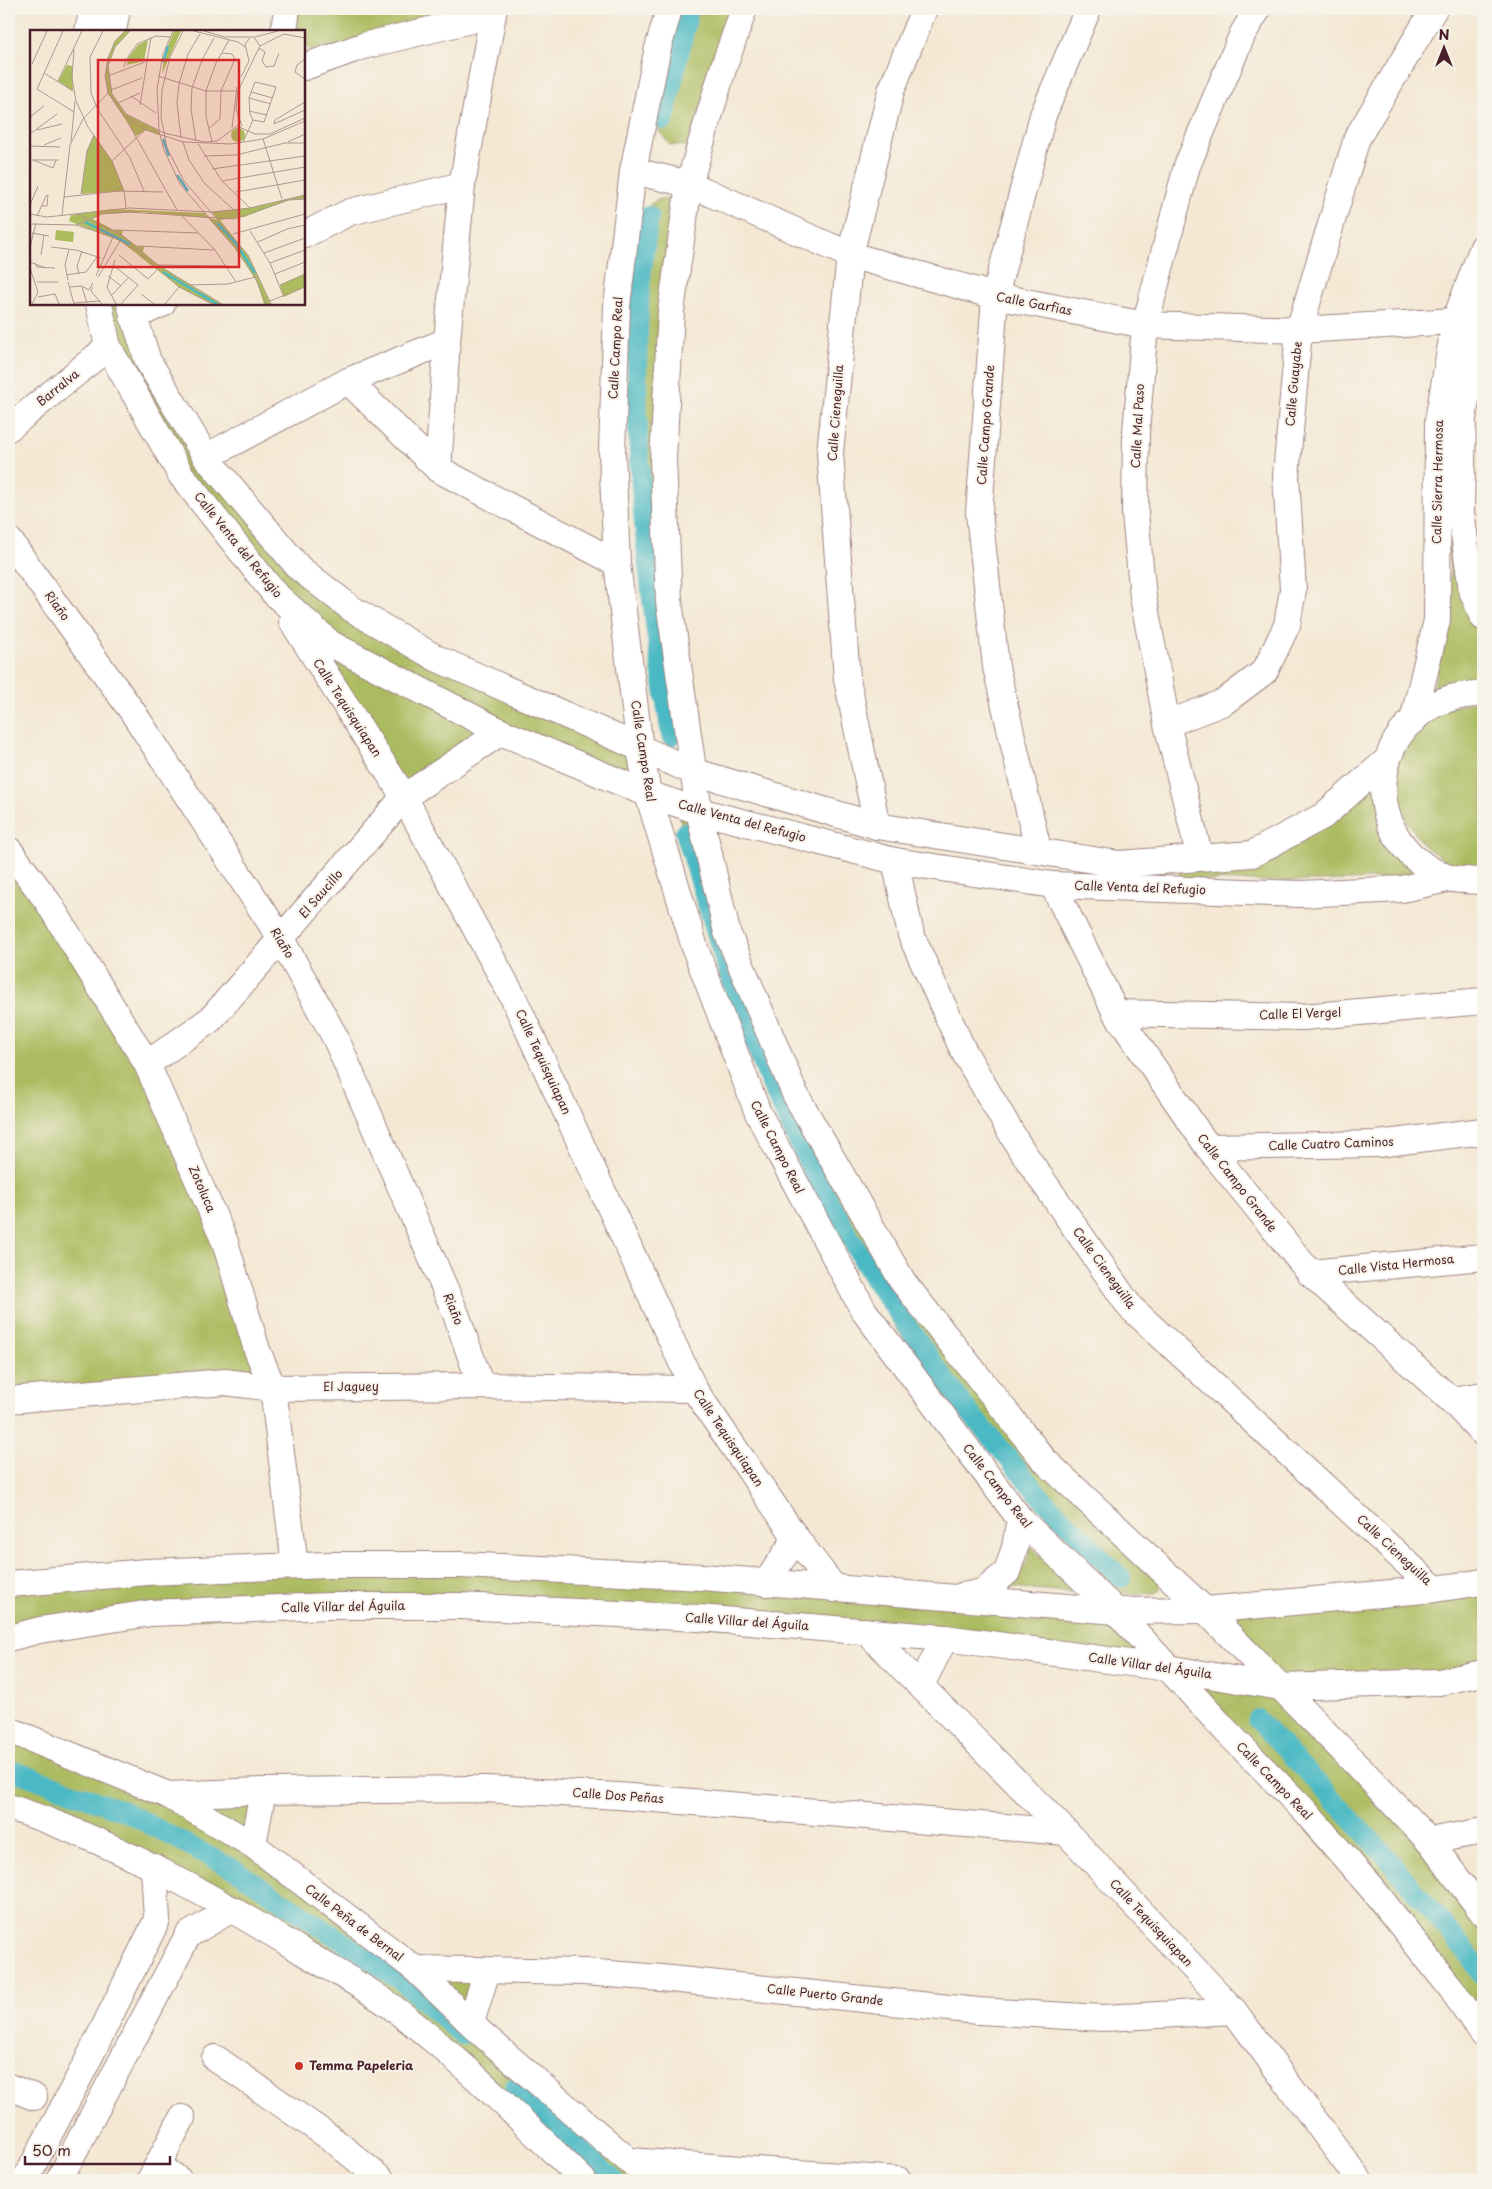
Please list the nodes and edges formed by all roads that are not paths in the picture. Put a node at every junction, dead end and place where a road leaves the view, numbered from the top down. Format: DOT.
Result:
graph roads {
  1 [pos="93,9"];
  2 [pos="117,9"];
  3 [pos="287,9"];
  4 [pos="669,9"];
  5 [pos="744,9"];
  6 [pos="924,9"];
  7 [pos="1088,9"];
  8 [pos="1258,9"];
  9 [pos="1434,9"];
  10 [pos="493,12"];
  11 [pos="88,30"];
  12 [pos="113,30"];
  13 [pos="284,30"];
  14 [pos="305,67"];
  15 [pos="633,171"];
  16 [pos="689,184"];
  17 [pos="462,186"];
  18 [pos="305,234"];
  19 [pos="1483,247"];
  20 [pos="850,255"];
  21 [pos="995,296"];
  22 [pos="99,305"];
  23 [pos="157,305"];
  24 [pos="131,310"];
  25 [pos="1483,311"];
  26 [pos="1455,321"];
  27 [pos="1145,325"];
  28 [pos="1299,330"];
  29 [pos="447,341"];
  30 [pos="108,347"];
  31 [pos="348,381"];
  32 [pos="9,428"];
  33 [pos="206,457"];
  34 [pos="438,469"];
  35 [pos="9,540"];
  36 [pos="617,563"];
  37 [pos="299,568"];
  38 [pos="274,593"];
  39 [pos="1483,617"];
  40 [pos="1483,694"];
  41 [pos="1413,720"];
  42 [pos="1167,724"];
  43 [pos="501,732"];
  44 [pos="640,749"];
  45 [pos="1386,761"];
  46 [pos="692,771"];
  47 [pos="648,794"];
  48 [pos="404,797"];
  49 [pos="699,811"];
  50 [pos="877,826"];
  51 [pos="9,850"];
  52 [pos="1038,850"];
  53 [pos="1200,858"];
  54 [pos="895,861"];
  55 [pos="1451,878"];
  56 [pos="1483,881"];
  57 [pos="1053,884"];
  58 [pos="281,939"];
  59 [pos="1483,1000"];
  60 [pos="1116,1013"];
  61 [pos="147,1064"];
  62 [pos="1483,1131"];
  63 [pos="1208,1147"];
  64 [pos="1483,1256"];
  65 [pos="1310,1273"];
  66 [pos="481,1386"];
  67 [pos="273,1388"];
  68 [pos="694,1389"];
  69 [pos="1483,1395"];
  70 [pos="9,1400"];
  71 [pos="1451,1400"];
  72 [pos="1483,1433"];
  73 [pos="1020,1519"];
  74 [pos="796,1538"];
  75 [pos="295,1566"];
  76 [pos="1483,1582"];
  77 [pos="766,1583"];
  78 [pos="9,1584"];
  79 [pos="835,1589"];
  80 [pos="1435,1589"];
  81 [pos="950,1598"];
  82 [pos="1205,1610"];
  83 [pos="1116,1611"];
  84 [pos="866,1631"];
  85 [pos="9,1638"];
  86 [pos="945,1638"];
  87 [pos="1167,1668"];
  88 [pos="1483,1673"];
  89 [pos="922,1685"];
  90 [pos="1280,1687"];
  91 [pos="9,1730"];
  92 [pos="263,1791"];
  93 [pos="168,1795"];
  94 [pos="9,1807"];
  95 [pos="1483,1831"];
  96 [pos="1066,1832"];
  97 [pos="1429,1841"];
  98 [pos="253,1845"];
  99 [pos="154,1867"];
  100 [pos="232,1909"];
  101 [pos="1483,1913"];
  102 [pos="415,1970"];
  103 [pos="487,1971"];
  104 [pos="1234,2011"];
  105 [pos="477,2028"];
  106 [pos="1483,2034"];
  107 [pos="215,2058"];
  108 [pos="458,2060"];
  109 [pos="86,2064"];
  110 [pos="110,2081"];
  111 [pos="9,2087"];
  112 [pos="34,2097"];
  113 [pos="182,2118"];
  114 [pos="629,2161"];
  115 [pos="154,2173"];
  116 [pos="725,2174"];
  117 [pos="25,2180"];
  118 [pos="59,2180"];
  119 [pos="179,2180"];
  120 [pos="382,2180"];
  121 [pos="583,2180"];
  122 [pos="657,2180"];
  123 [pos="898,2180"];
  124 [pos="1359,2180"];
  1 -- 11 [label="street"];
  2 -- 12 [label="street"];
  3 -- 13 [label="street"];
  4 -- 15 [label="street, Calle Campo Real"];
  5 -- 16 [label="street"];
  6 -- 20 [label="street, Calle Cieneguilla"];
  7 -- 21 [label="street, Calle Campo Grande"];
  8 -- 27 [label="street, Calle Mal Paso"];
  9 -- 28 [label="street, Calle Guayabe"];
  10 -- 14 [label="street"];
  10 -- 17 [label="street"];
  15 -- 16 [label="street, Calle Garfias"];
  15 -- 36 [label="street, Calle Campo Real"];
  16 -- 20 [label="street, Calle Garfias"];
  16 -- 46 [label="street"];
  17 -- 18 [label="street"];
  17 -- 29 [label="street"];
  19 -- 26 [label="street, Calle Sierra Hermosa"];
  20 -- 21 [label="street, Calle Garfias"];
  20 -- 50 [label="street, Calle Cieneguilla"];
  21 -- 27 [label="street, Calle Garfias"];
  21 -- 52 [label="street, Calle Campo Grande"];
  22 -- 30 [label="street, Calle Venta del Refugio"];
  23 -- 24 [label="street"];
  24 -- 33 [label="street, Calle Venta del Refugio"];
  25 -- 39 [label="street, Calle Sierra Hermosa"];
  26 -- 28 [label="street, Calle Garfias"];
  26 -- 41 [label="street, Calle Sierra Hermosa"];
  27 -- 28 [label="street, Calle Garfias"];
  27 -- 42 [label="street, Calle Mal Paso"];
  28 -- 42 [label="street, Calle Guayabe"];
  29 -- 31 [label="street"];
  29 -- 34 [label="street"];
  30 -- 32 [label="street, Barralva"];
  30 -- 38 [label="street, Calle Venta del Refugio"];
  31 -- 33 [label="street"];
  31 -- 34 [label="street"];
  33 -- 37 [label="street, Calle Venta del Refugio"];
  34 -- 36 [label="street"];
  35 -- 58 [label="street, Riaño"];
  36 -- 44 [label="street, Calle Campo Real"];
  37 -- 38 [label="street"];
  37 -- 44 [label="street, Calle Venta del Refugio"];
  38 -- 43 [label="street, Calle Venta del Refugio"];
  38 -- 48 [label="street, Calle Tequisquiapan"];
  40 -- 41 [label="street"];
  41 -- 45 [label="street"];
  42 -- 53 [label="street, Calle Mal Paso"];
  43 -- 47 [label="street, Calle Venta del Refugio"];
  43 -- 48 [label="street, El Saucillo"];
  44 -- 46 [label="street, Calle Venta del Refugio"];
  44 -- 47 [label="street, Calle Campo Real"];
  45 -- 53 [label="street, Calle Venta del Refugio"];
  45 -- 55 [label="street"];
  46 -- 49 [label="street"];
  46 -- 50 [label="street, Calle Venta del Refugio"];
  47 -- 49 [label="street, Calle Venta del Refugio"];
  47 -- 73 [label="street, Calle Campo Real"];
  48 -- 58 [label="street, El Saucillo"];
  48 -- 68 [label="street, Calle Tequisquiapan"];
  49 -- 54 [label="street, Calle Venta del Refugio"];
  49 -- 82 [label="street"];
  50 -- 52 [label="street, Calle Venta del Refugio"];
  51 -- 61 [label="street, Zotoluca"];
  52 -- 53 [label="street, Calle Venta del Refugio"];
  54 -- 57 [label="street, Calle Venta del Refugio"];
  54 -- 80 [label="street, Calle Cieneguilla"];
  55 -- 56 [label="street"];
  55 -- 57 [label="street, Calle Venta del Refugio"];
  57 -- 60 [label="street, Calle Campo Grande"];
  58 -- 61 [label="street, El Saucillo"];
  58 -- 66 [label="street, Riaño"];
  59 -- 60 [label="street, Calle El Vergel"];
  60 -- 63 [label="street, Calle Campo Grande"];
  61 -- 67 [label="street, Zotoluca"];
  62 -- 63 [label="street, Calle Cuatro Caminos"];
  63 -- 65 [label="street, Calle Campo Grande"];
  64 -- 65 [label="street, Calle Vista Hermosa"];
  65 -- 71 [label="street, Calle Campo Grande"];
  66 -- 67 [label="street, El Jaguey"];
  66 -- 68 [label="street, El Jaguey"];
  67 -- 70 [label="street, El Jaguey"];
  67 -- 75 [label="street, Zotoluca"];
  68 -- 74 [label="street, Calle Tequisquiapan"];
  69 -- 71 [label="street"];
  71 -- 72 [label="street, Calle Campo Grande"];
  73 -- 81 [label="street"];
  73 -- 83 [label="street, Calle Campo Real"];
  74 -- 77 [label="street"];
  74 -- 79 [label="street, Calle Tequisquiapan"];
  75 -- 77 [label="street"];
  75 -- 78 [label="street"];
  76 -- 80 [label="street"];
  77 -- 79 [label="street"];
  79 -- 81 [label="street"];
  80 -- 82 [label="street"];
  81 -- 83 [label="street"];
  82 -- 83 [label="street"];
  82 -- 90 [label="street"];
  83 -- 87 [label="street, Calle Campo Real"];
  84 -- 85 [label="street, Calle Villar del Águila"];
  84 -- 86 [label="street, Calle Villar del Águila"];
  84 -- 89 [label="street, Calle Tequisquiapan"];
  86 -- 87 [label="street, Calle Villar del Águila"];
  86 -- 89 [label="street"];
  87 -- 90 [label="street, Calle Villar del Águila"];
  87 -- 106 [label="street, Calle Campo Real"];
  88 -- 90 [label="street, Calle Villar del Águila"];
  89 -- 96 [label="street, Calle Tequisquiapan"];
  90 -- 97 [label="street"];
  91 -- 93 [label="street, Calle Peña de Bernal"];
  92 -- 93 [label="street, Calle Dos Peñas"];
  92 -- 96 [label="street, Calle Dos Peñas"];
  92 -- 98 [label="street"];
  93 -- 98 [label="street, Calle Peña de Bernal"];
  94 -- 99 [label="street"];
  95 -- 97 [label="street"];
  96 -- 104 [label="street, Calle Tequisquiapan"];
  97 -- 101 [label="street"];
  98 -- 102 [label="street, Calle Peña de Bernal"];
  99 -- 100 [label="street"];
  99 -- 109 [label="street"];
  100 -- 108 [label="street"];
  100 -- 110 [label="street"];
  102 -- 103 [label="street, Calle Puerto Grande"];
  102 -- 105 [label="street, Calle Peña de Bernal"];
  103 -- 104 [label="street, Calle Puerto Grande"];
  103 -- 105 [label="street"];
  104 -- 124 [label="street, Calle Tequisquiapan"];
  105 -- 108 [label="street"];
  105 -- 114 [label="street, Calle Peña de Bernal"];
  107 -- 120 [label="street"];
  108 -- 121 [label="street"];
  109 -- 110 [label="street"];
  109 -- 117 [label="street"];
  110 -- 118 [label="street"];
  111 -- 112 [label="street"];
  113 -- 115 [label="street"];
  114 -- 116 [label="street"];
  114 -- 122 [label="street, Calle Peña de Bernal"];
  115 -- 119 [label="street"];
  116 -- 123 [label="street"];
}
